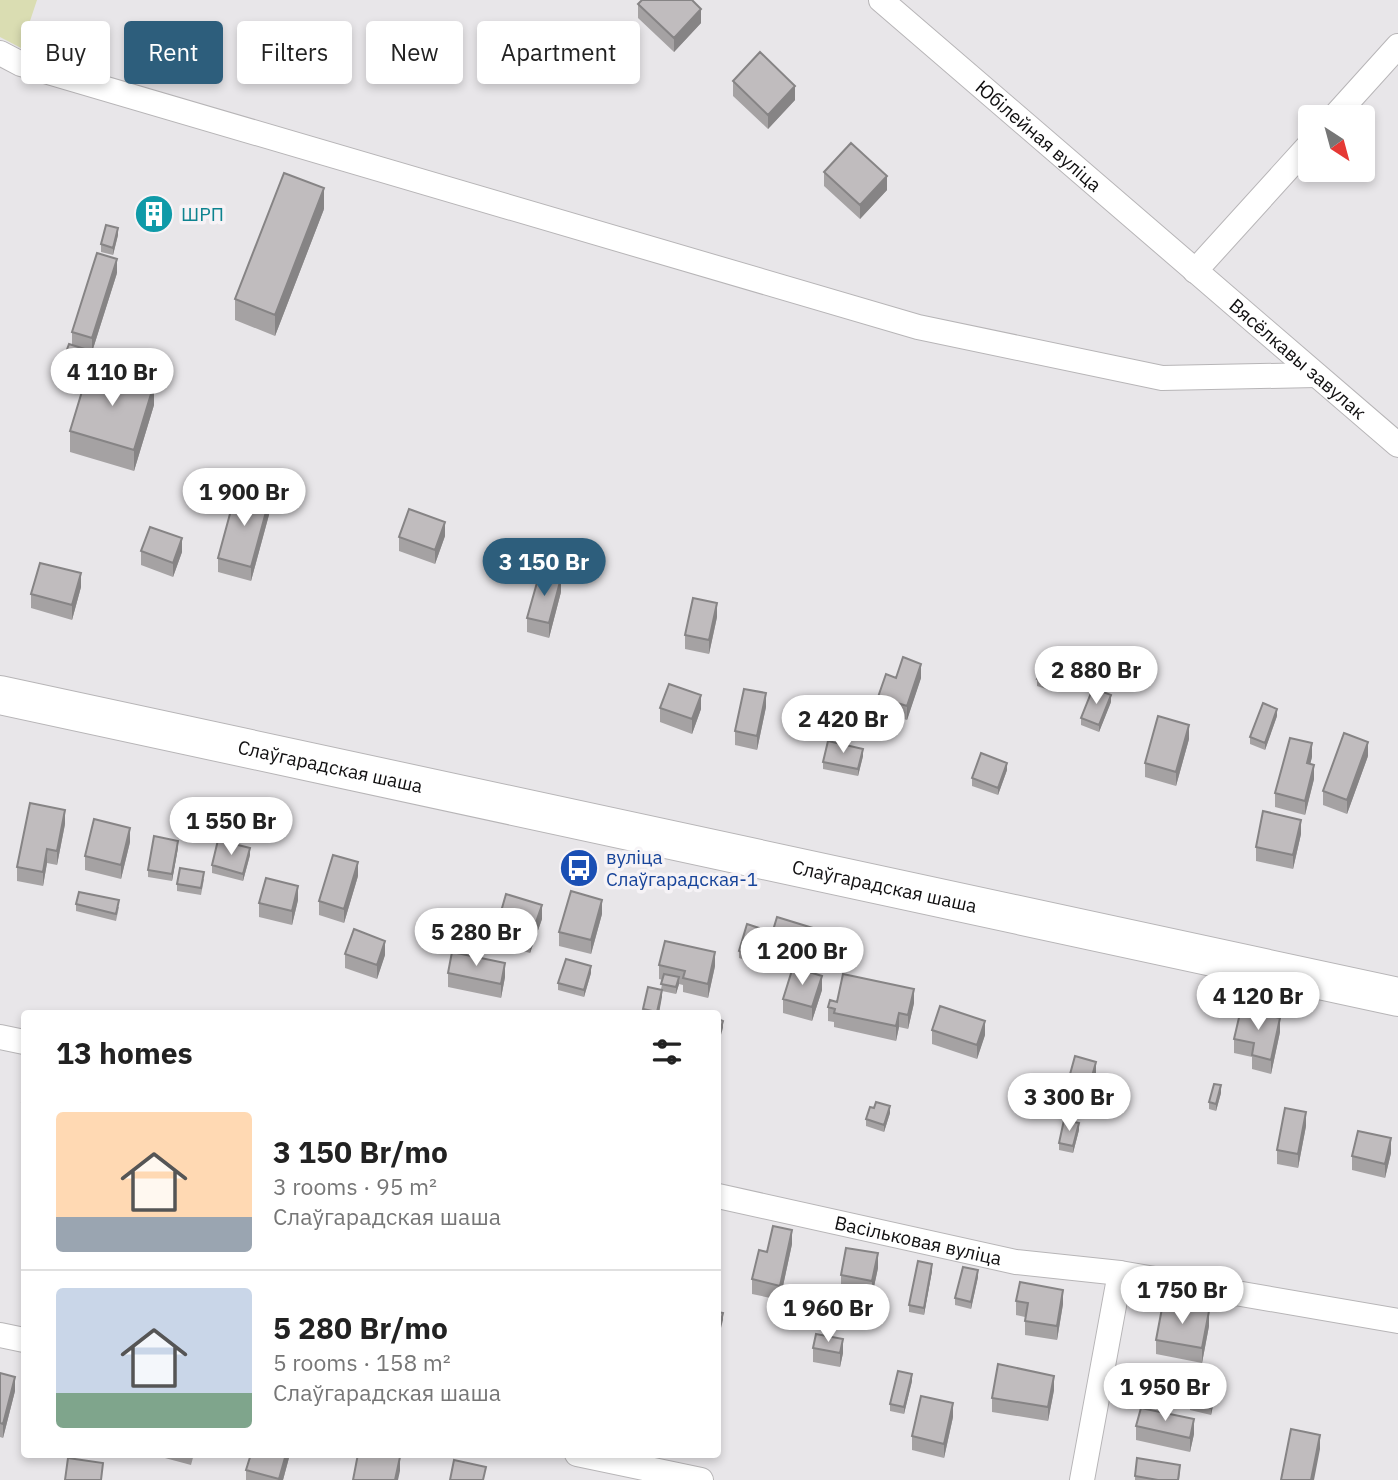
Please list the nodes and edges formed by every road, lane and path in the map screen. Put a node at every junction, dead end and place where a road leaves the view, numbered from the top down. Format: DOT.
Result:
graph roads {
  1 [pos="881,0"];
  2 [pos="1398,46"];
  3 [pos="0,53"];
  4 [pos="1345,105"];
  5 [pos="1298,157"];
  6 [pos="1195,271"];
  7 [pos="1316,375"];
  8 [pos="1398,445"];
  9 [pos="0,695"];
  10 [pos="1398,997"];
  11 [pos="0,1037"];
  12 [pos="21,1041"];
  13 [pos="721,1197"];
  14 [pos="1120,1273"];
  15 [pos="1398,1321"];
  16 [pos="0,1335"];
  17 [pos="21,1339"];
  18 [pos="596,1458"];
  19 [pos="701,1480"];
  20 [pos="1082,1480"];
  1 -- 6 [label="street, Юбілейная вуліца"];
  2 -- 4 [label="street"];
  3 -- 7 [label="street"];
  5 -- 6 [label="street"];
  6 -- 7 [label="street, Вясёлкавы завулак"];
  7 -- 8 [label="street, Вясёлкавы завулак"];
  9 -- 10 [label="main road, Слаўгарадская шаша"];
  11 -- 12 [label="street"];
  13 -- 14 [label="street, Васільковая вуліца"];
  14 -- 15 [label="street, Васільковая вуліца"];
  14 -- 20 [label="street"];
  16 -- 17 [label="street"];
  18 -- 19 [label="street"];
}
